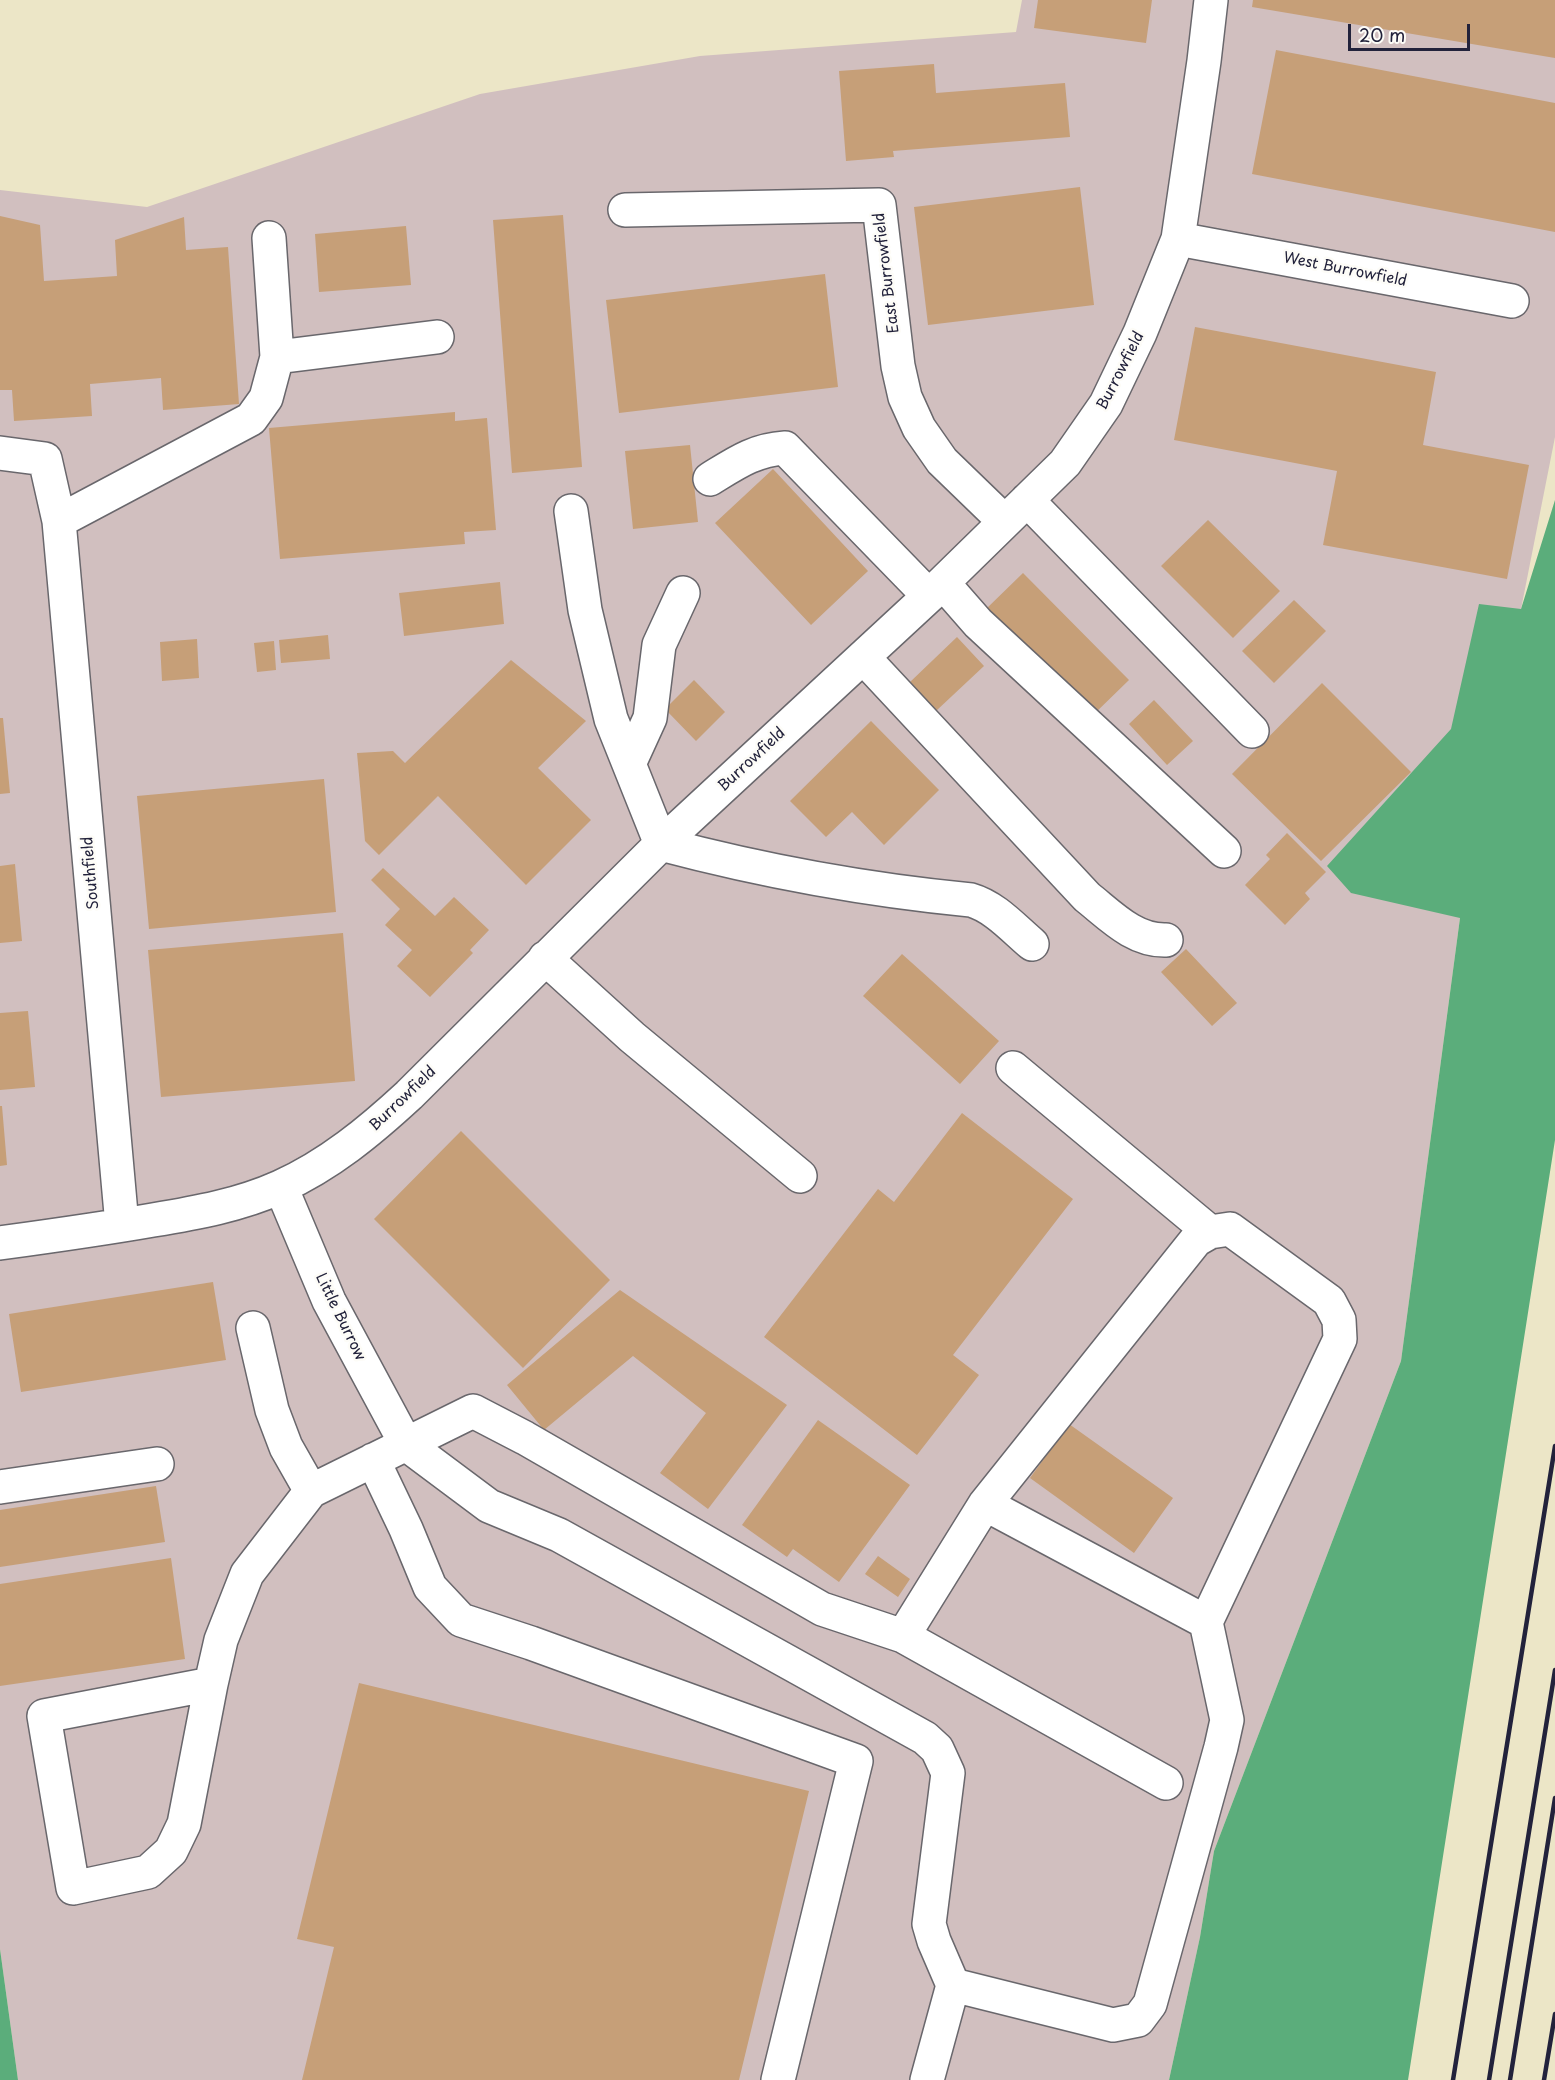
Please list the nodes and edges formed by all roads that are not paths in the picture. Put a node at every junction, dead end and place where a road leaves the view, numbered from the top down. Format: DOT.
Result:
graph roads {
  1 [pos="1211,0"];
  2 [pos="625,210"];
  3 [pos="269,238"];
  4 [pos="1178,239"];
  5 [pos="1512,301"];
  6 [pos="437,337"];
  7 [pos="277,357"];
  8 [pos="0,453"];
  9 [pos="710,479"];
  10 [pos="572,511"];
  11 [pos="1016,511"];
  12 [pos="59,521"];
  13 [pos="936,590"];
  14 [pos="683,593"];
  15 [pos="863,657"];
  16 [pos="1252,731"];
  17 [pos="629,764"];
  18 [pos="661,844"];
  19 [pos="1224,851"];
  20 [pos="1166,940"];
  21 [pos="1032,945"];
  22 [pos="545,958"];
  23 [pos="1013,1068"];
  24 [pos="800,1176"];
  25 [pos="281,1187"];
  26 [pos="122,1225"];
  27 [pos="1210,1232"];
  28 [pos="0,1243"];
  29 [pos="253,1328"];
  30 [pos="406,1444"];
  31 [pos="373,1460"];
  32 [pos="157,1464"];
  33 [pos="0,1486"];
  34 [pos="311,1491"];
  35 [pos="985,1504"];
  36 [pos="1206,1622"];
  37 [pos="903,1636"];
  38 [pos="211,1684"];
  39 [pos="1166,1783"];
  40 [pos="953,1985"];
  41 [pos="778,2080"];
  42 [pos="927,2080"];
  1 -- 4 [label="street, Burrowfield"];
  2 -- 11 [label="street, East Burrowfield"];
  3 -- 7 [label="street"];
  4 -- 5 [label="street, West Burrowfield"];
  4 -- 11 [label="street, Burrowfield"];
  6 -- 7 [label="street"];
  7 -- 12 [label="street"];
  8 -- 12 [label="street, Southfield"];
  9 -- 13 [label="street"];
  10 -- 17 [label="street"];
  11 -- 13 [label="street, Burrowfield"];
  11 -- 16 [label="street"];
  12 -- 26 [label="street, Southfield"];
  13 -- 15 [label="street, Burrowfield"];
  13 -- 19 [label="street"];
  14 -- 17 [label="street"];
  15 -- 18 [label="street, Burrowfield"];
  15 -- 20 [label="street"];
  17 -- 18 [label="street"];
  18 -- 21 [label="street"];
  18 -- 22 [label="street, Burrowfield"];
  22 -- 24 [label="street"];
  22 -- 25 [label="street, Burrowfield"];
  23 -- 27 [label="street"];
  25 -- 26 [label="street, Burrowfield"];
  25 -- 30 [label="street, Little Burrow"];
  26 -- 28 [label="street, Burrowfield"];
  27 -- 35 [label="street"];
  27 -- 36 [label="street"];
  29 -- 34 [label="street"];
  30 -- 31 [label="street"];
  30 -- 37 [label="street"];
  30 -- 40 [label="street"];
  31 -- 34 [label="street"];
  31 -- 41 [label="street"];
  32 -- 33 [label="street"];
  34 -- 38 [label="street"];
  35 -- 36 [label="street"];
  35 -- 37 [label="street"];
  36 -- 40 [label="street"];
  37 -- 39 [label="street"];
  38 -- 38 [label="street"];
  40 -- 42 [label="street"];
}
